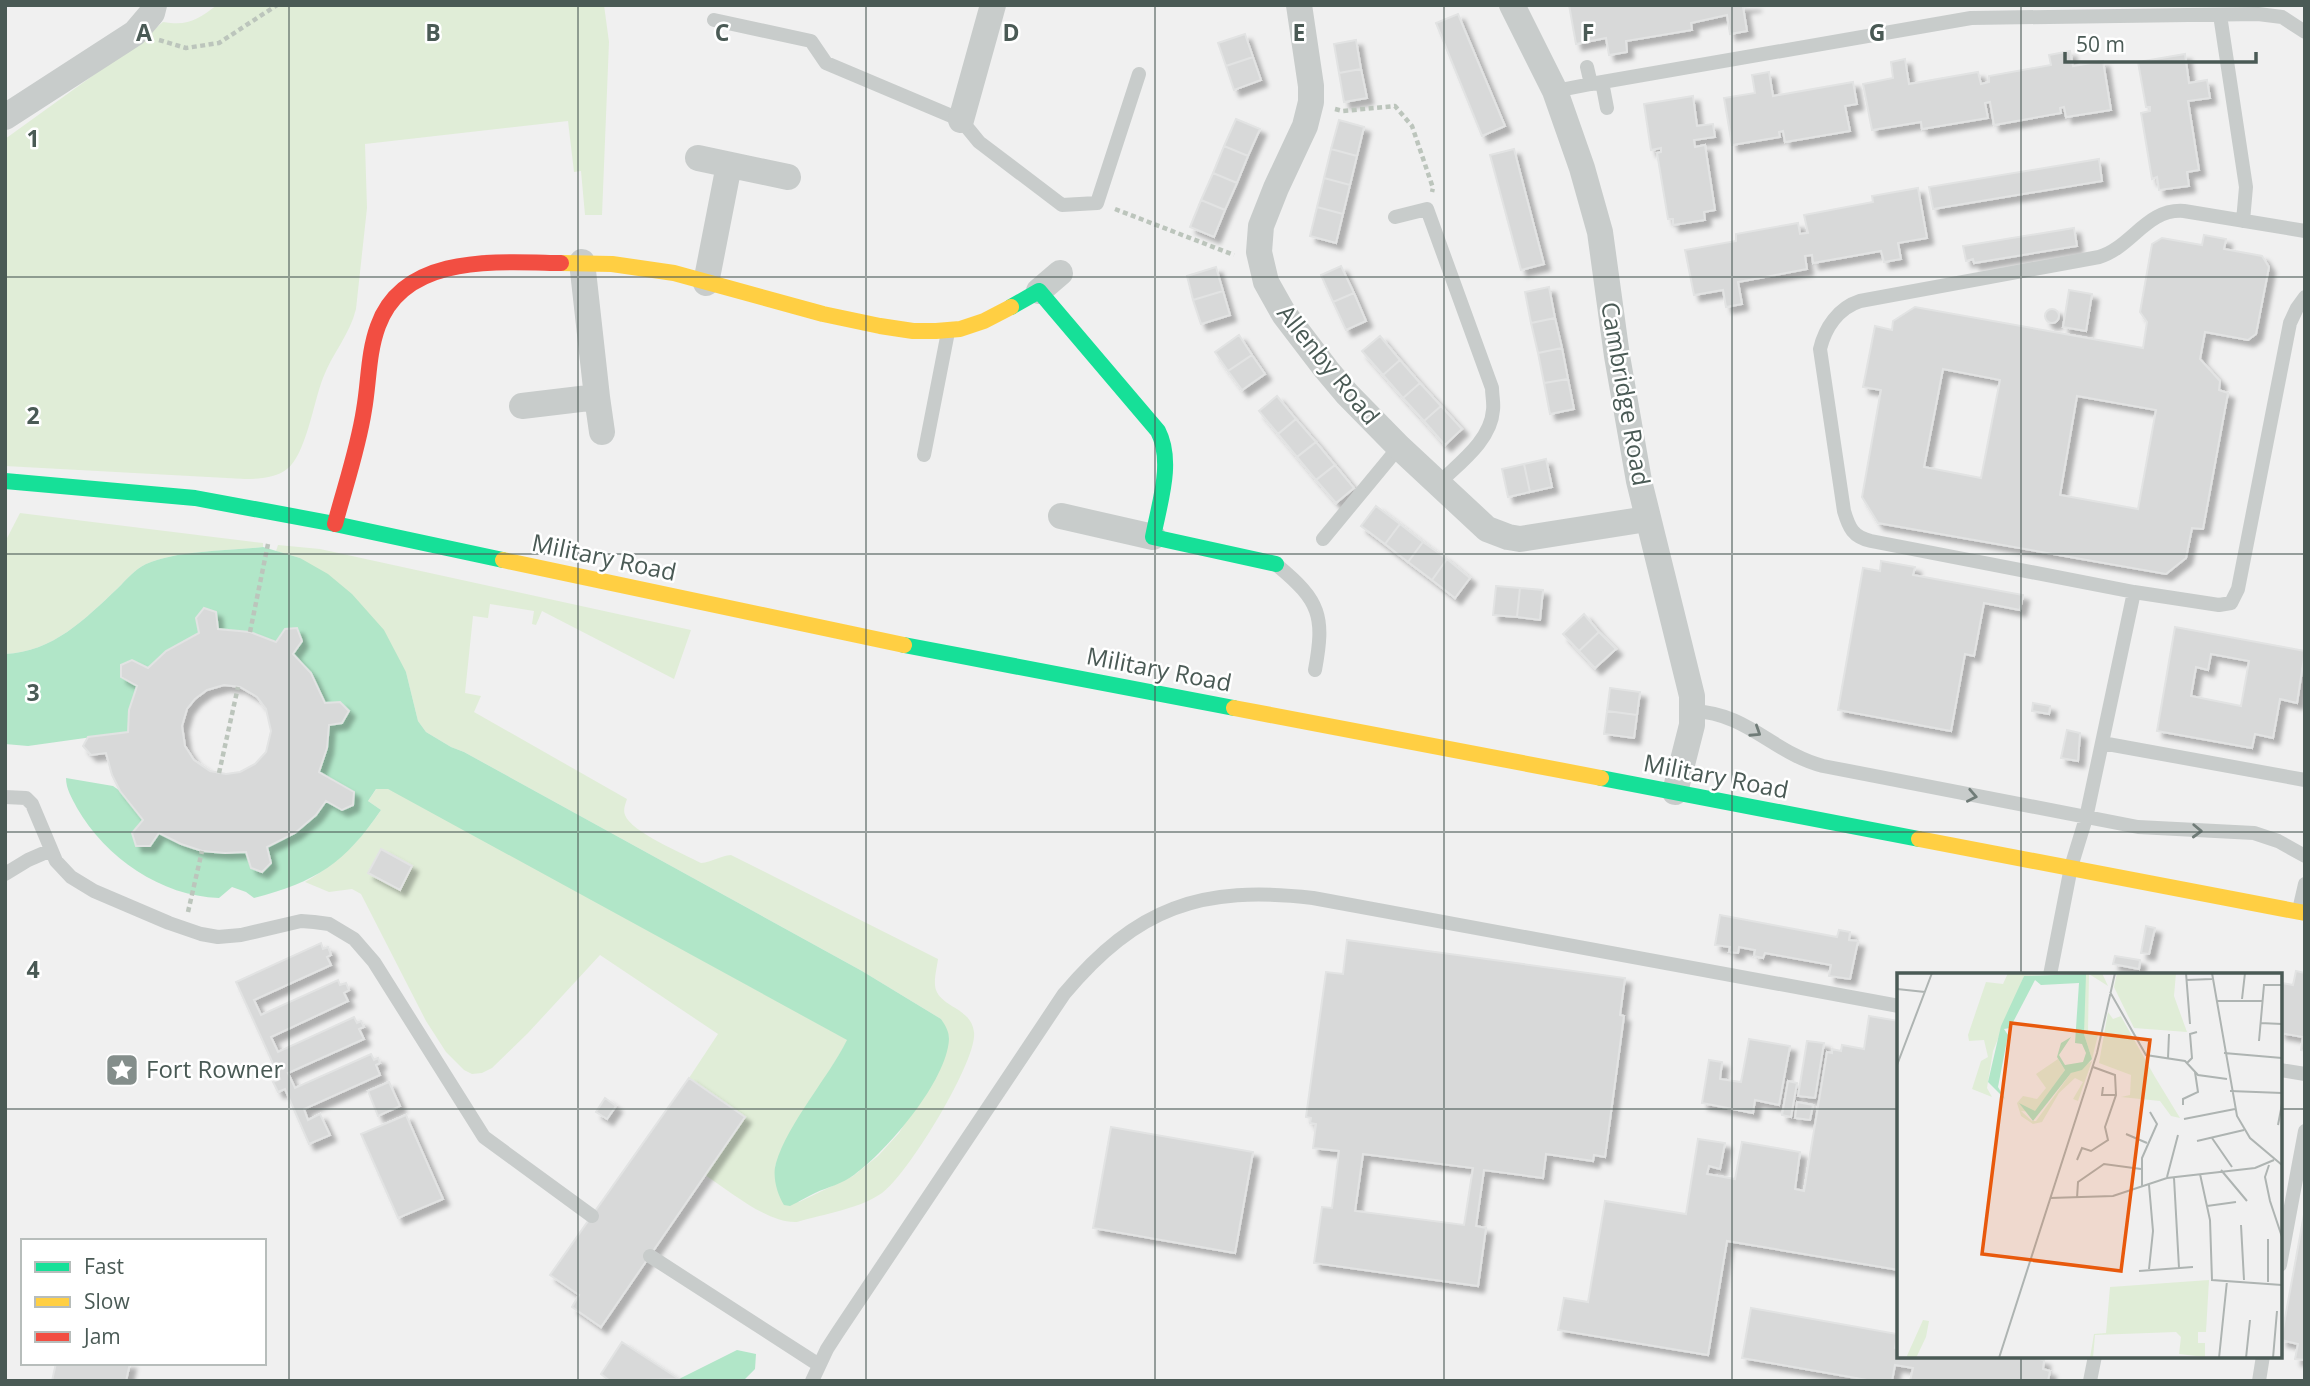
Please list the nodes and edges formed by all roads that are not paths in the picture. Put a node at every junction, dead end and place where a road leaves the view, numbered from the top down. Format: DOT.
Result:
graph roads {
  1 [pos="155,5"];
  2 [pos="993,5"];
  3 [pos="1299,5"];
  4 [pos="1512,5"];
  5 [pos="2220,15"];
  6 [pos="714,20"];
  7 [pos="2305,32"];
  8 [pos="1587,67"];
  9 [pos="1139,74"];
  10 [pos="1597,83"];
  11 [pos="1555,91"];
  12 [pos="1607,108"];
  13 [pos="5,117"];
  14 [pos="961,120"];
  15 [pos="698,158"];
  16 [pos="729,165"];
  17 [pos="788,177"];
  18 [pos="1395,217"];
  19 [pos="2243,221"];
  20 [pos="2305,231"];
  21 [pos="582,262"];
  22 [pos="1060,273"];
  23 [pos="706,283"];
  24 [pos="1039,291"];
  25 [pos="2305,297"];
  26 [pos="948,331"];
  27 [pos="597,397"];
  28 [pos="522,406"];
  29 [pos="602,432"];
  30 [pos="1399,447"];
  31 [pos="924,455"];
  32 [pos="5,481"];
  33 [pos="1437,484"];
  34 [pos="1060,516"];
  35 [pos="1647,519"];
  36 [pos="335,524"];
  37 [pos="1153,537"];
  38 [pos="1323,540"];
  39 [pos="1276,564"];
  40 [pos="2134,592"];
  41 [pos="1315,670"];
  42 [pos="1693,710"];
  43 [pos="2102,743"];
  44 [pos="2305,780"];
  45 [pos="1675,792"];
  46 [pos="5,797"];
  47 [pos="2086,818"];
  48 [pos="51,850"];
  49 [pos="2305,856"];
  50 [pos="2071,867"];
  51 [pos="5,874"];
  52 [pos="2305,884"];
  53 [pos="2302,912"];
  54 [pos="2050,973"];
  55 [pos="1897,1006"];
  56 [pos="2282,1070"];
  57 [pos="2305,1074"];
  58 [pos="2305,1131"];
  59 [pos="592,1216"];
  60 [pos="2282,1254"];
  61 [pos="650,1256"];
  62 [pos="2095,1358"];
  63 [pos="2263,1358"];
  64 [pos="819,1365"];
  65 [pos="812,1381"];
  66 [pos="2091,1381"];
  67 [pos="2259,1381"];
  1 -- 13 [label="street"];
  2 -- 14 [label="street"];
  3 -- 30 [label="street, Allenby Road"];
  4 -- 11 [label="street, Cambridge Road"];
  5 -- 7 [label="lane"];
  5 -- 10 [label="lane"];
  5 -- 19 [label="lane"];
  6 -- 14 [label="lane"];
  8 -- 10 [label="lane"];
  9 -- 14 [label="lane"];
  10 -- 11 [label="lane"];
  10 -- 12 [label="lane"];
  11 -- 35 [label="street, Cambridge Road"];
  15 -- 16 [label="street"];
  16 -- 17 [label="street"];
  16 -- 23 [label="street"];
  18 -- 33 [label="lane"];
  19 -- 20 [label="lane"];
  19 -- 40 [label="lane"];
  21 -- 23 [label="street"];
  21 -- 27 [label="street"];
  21 -- 36 [label="street"];
  22 -- 24 [label="street"];
  23 -- 26 [label="street"];
  24 -- 26 [label="street"];
  24 -- 37 [label="street"];
  25 -- 40 [label="lane"];
  26 -- 31 [label="lane"];
  27 -- 28 [label="street"];
  27 -- 29 [label="street"];
  30 -- 33 [label="street, Allenby Road"];
  30 -- 38 [label="lane"];
  32 -- 36 [label="street, Military Road"];
  33 -- 35 [label="street, Allenby Road"];
  34 -- 37 [label="street"];
  35 -- 42 [label="street, Cambridge Road"];
  36 -- 45 [label="street, Military Road"];
  37 -- 39 [label="street"];
  39 -- 41 [label="lane"];
  40 -- 43 [label="lane"];
  42 -- 45 [label="street, Cambridge Road"];
  42 -- 47 [label="lane, one-way"];
  43 -- 44 [label="lane"];
  43 -- 47 [label="lane"];
  45 -- 50 [label="street, Military Road"];
  46 -- 48 [label="lane"];
  47 -- 49 [label="lane, one-way"];
  47 -- 50 [label="lane"];
  48 -- 51 [label="lane"];
  48 -- 59 [label="lane"];
  50 -- 53 [label="street, Military Road"];
  50 -- 54 [label="lane"];
  52 -- 53 [label="lane"];
  55 -- 64 [label="lane"];
  56 -- 57 [label="lane"];
  58 -- 60 [label="lane"];
  61 -- 64 [label="lane"];
  62 -- 66 [label="lane"];
  63 -- 67 [label="lane"];
  64 -- 65 [label="lane"];
}
